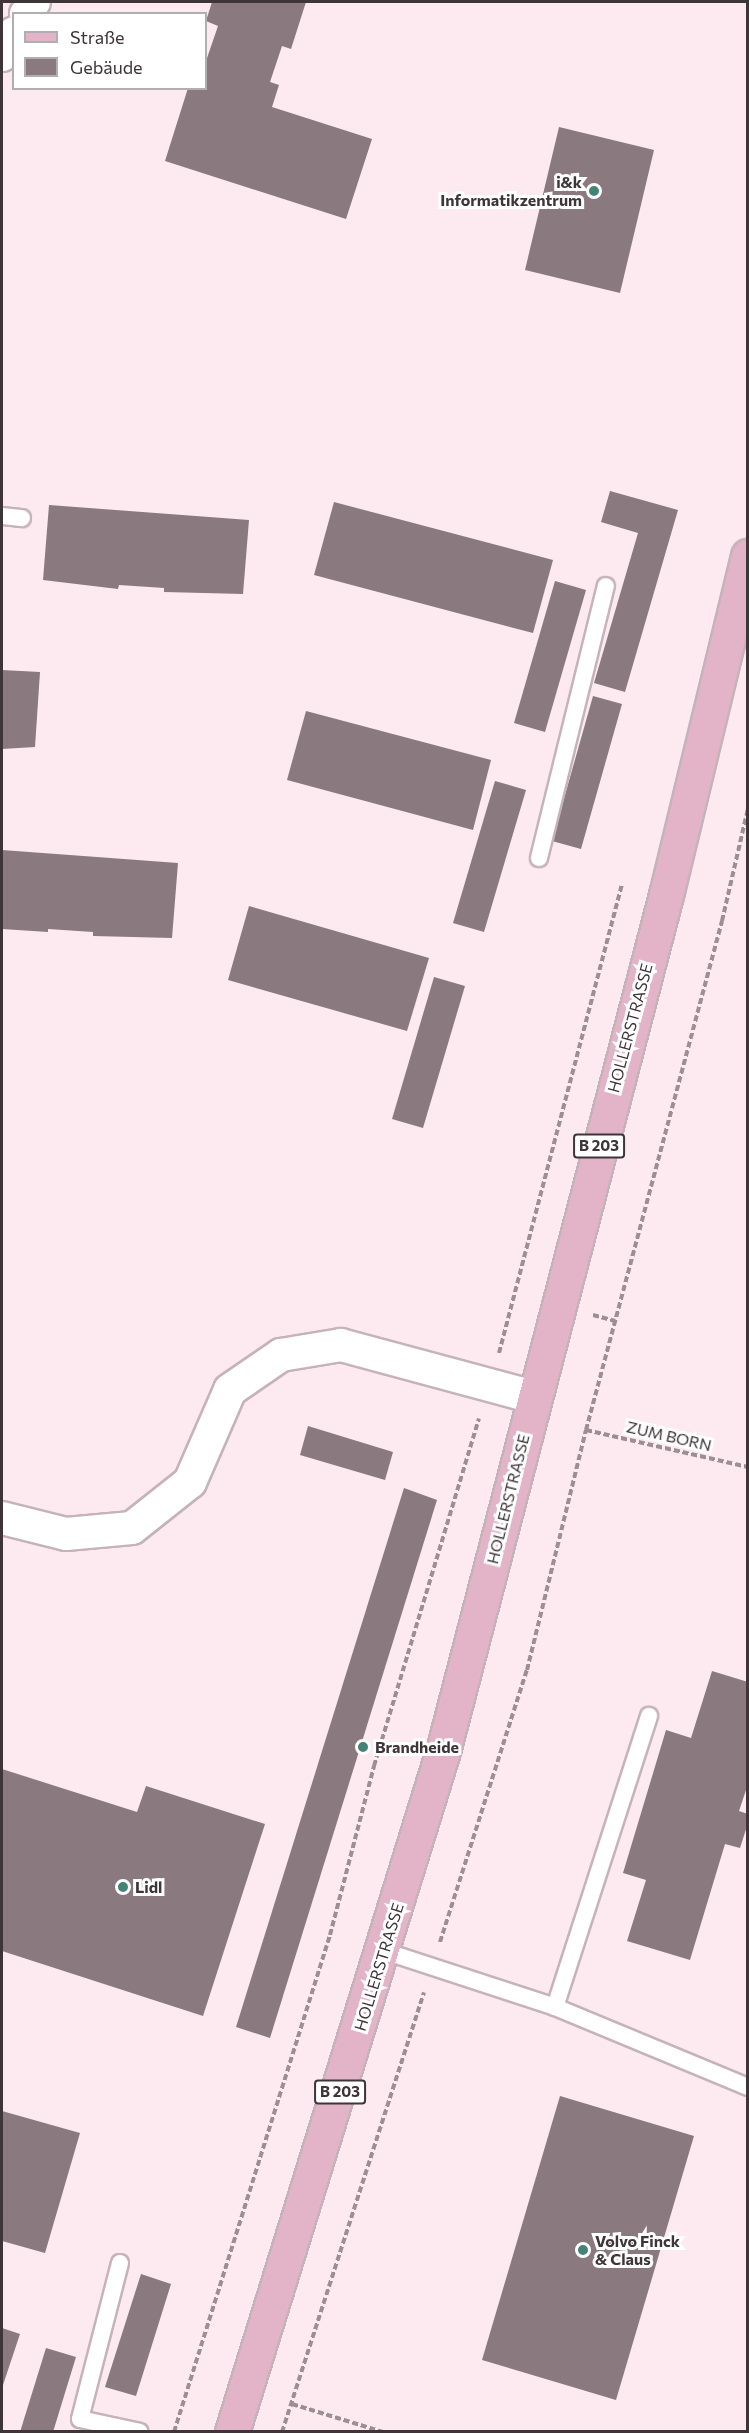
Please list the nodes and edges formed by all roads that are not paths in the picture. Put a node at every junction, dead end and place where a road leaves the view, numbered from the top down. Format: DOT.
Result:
graph roads {
  1 [pos="12,37"];
  2 [pos="2,55"];
  3 [pos="2,516"];
  4 [pos="22,518"];
  5 [pos="747,556"];
  6 [pos="606,586"];
  7 [pos="539,858"];
  8 [pos="534,1397"];
  9 [pos="2,1518"];
  10 [pos="649,1716"];
  11 [pos="384,1952"];
  12 [pos="555,2007"];
  13 [pos="747,2087"];
  14 [pos="120,2263"];
  15 [pos="78,2425"];
  16 [pos="140,2432"];
  17 [pos="232,2432"];
  1 -- 2 [label="street"];
  3 -- 4 [label="lane"];
  5 -- 8 [label="main road, HOLLERSTRASSE / B 203"];
  6 -- 7 [label="lane"];
  8 -- 9 [label="street"];
  8 -- 11 [label="main road, HOLLERSTRASSE / B 203"];
  10 -- 12 [label="lane"];
  11 -- 12 [label="lane"];
  11 -- 17 [label="main road, HOLLERSTRASSE / B 203"];
  12 -- 13 [label="lane"];
  14 -- 15 [label="lane"];
  15 -- 16 [label="lane"];
}
